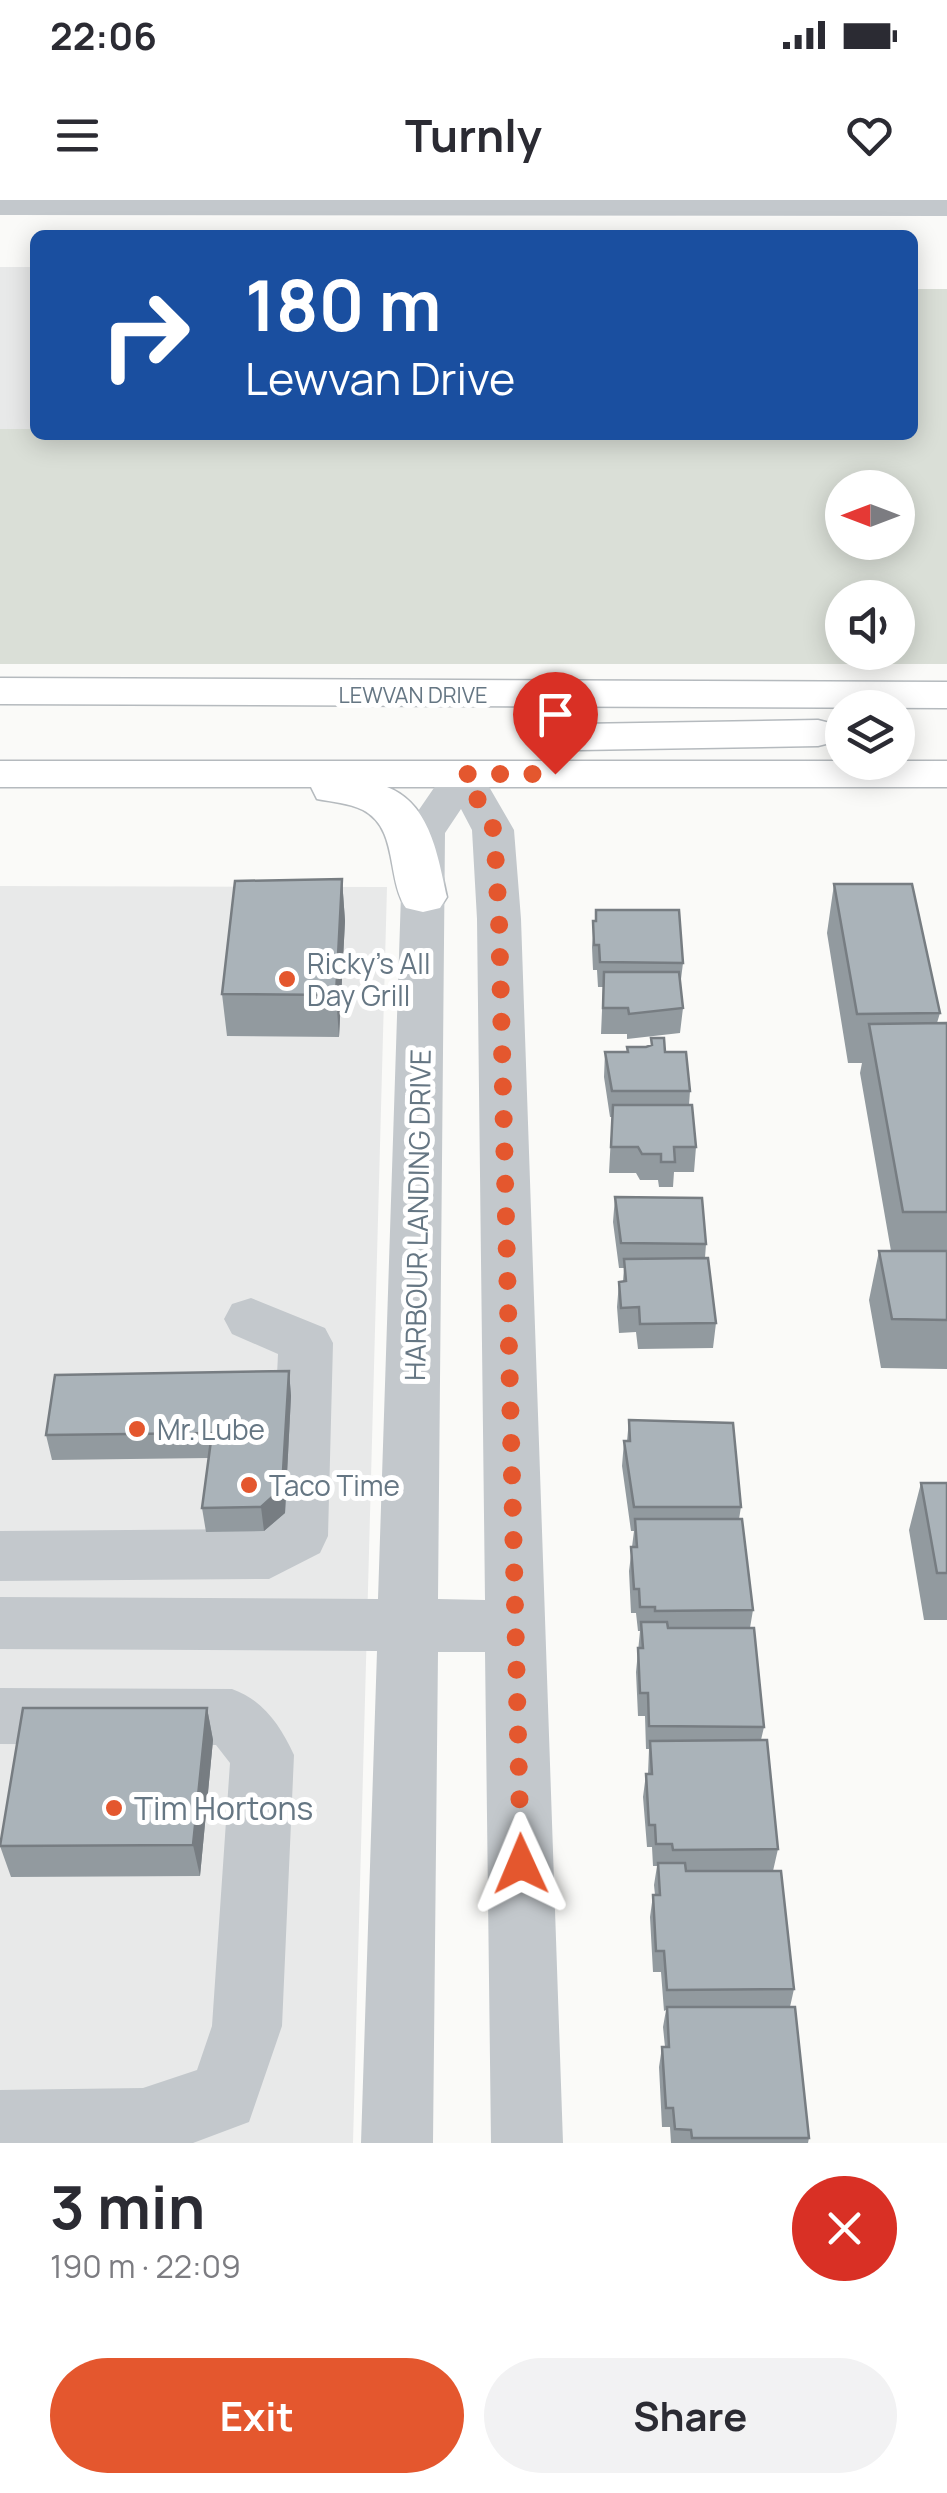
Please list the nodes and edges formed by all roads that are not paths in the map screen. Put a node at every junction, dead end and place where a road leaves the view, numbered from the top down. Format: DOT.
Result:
graph roads {
  1 [pos="82,203"];
  2 [pos="458,203"];
  3 [pos="0,206"];
  4 [pos="216,206"];
  5 [pos="947,208"];
  6 [pos="235,230"];
  7 [pos="0,691"];
  8 [pos="356,695"];
  9 [pos="947,696"];
  10 [pos="947,730"];
  11 [pos="915,731"];
  12 [pos="825,732"];
  13 [pos="464,774"];
  14 [pos="947,774"];
  15 [pos="0,775"];
  16 [pos="422,897"];
  17 [pos="251,1319"];
  18 [pos="0,1556"];
  19 [pos="0,1623"];
  20 [pos="407,1626"];
  21 [pos="516,1626"];
  22 [pos="0,1716"];
  23 [pos="0,2126"];
  24 [pos="397,2143"];
  25 [pos="527,2143"];
  1 -- 3 [label="street"];
  1 -- 4 [label="street"];
  2 -- 4 [label="street"];
  2 -- 5 [label="street"];
  4 -- 6 [label="street"];
  7 -- 8 [label="main road, LEWVAN DRIVE"];
  8 -- 9 [label="main road, LEWVAN DRIVE"];
  8 -- 13 [label="main road"];
  10 -- 11 [label="main road"];
  12 -- 13 [label="main road"];
  13 -- 14 [label="main road"];
  13 -- 15 [label="main road"];
  13 -- 16 [label="street, HARBOUR LANDING DRIVE"];
  13 -- 21 [label="street"];
  15 -- 16 [label="main road"];
  16 -- 20 [label="street, HARBOUR LANDING DRIVE"];
  17 -- 18 [label="street"];
  19 -- 20 [label="street"];
  20 -- 21 [label="street"];
  20 -- 24 [label="street, HARBOUR LANDING DRIVE"];
  21 -- 25 [label="street"];
  22 -- 23 [label="street"];
}
